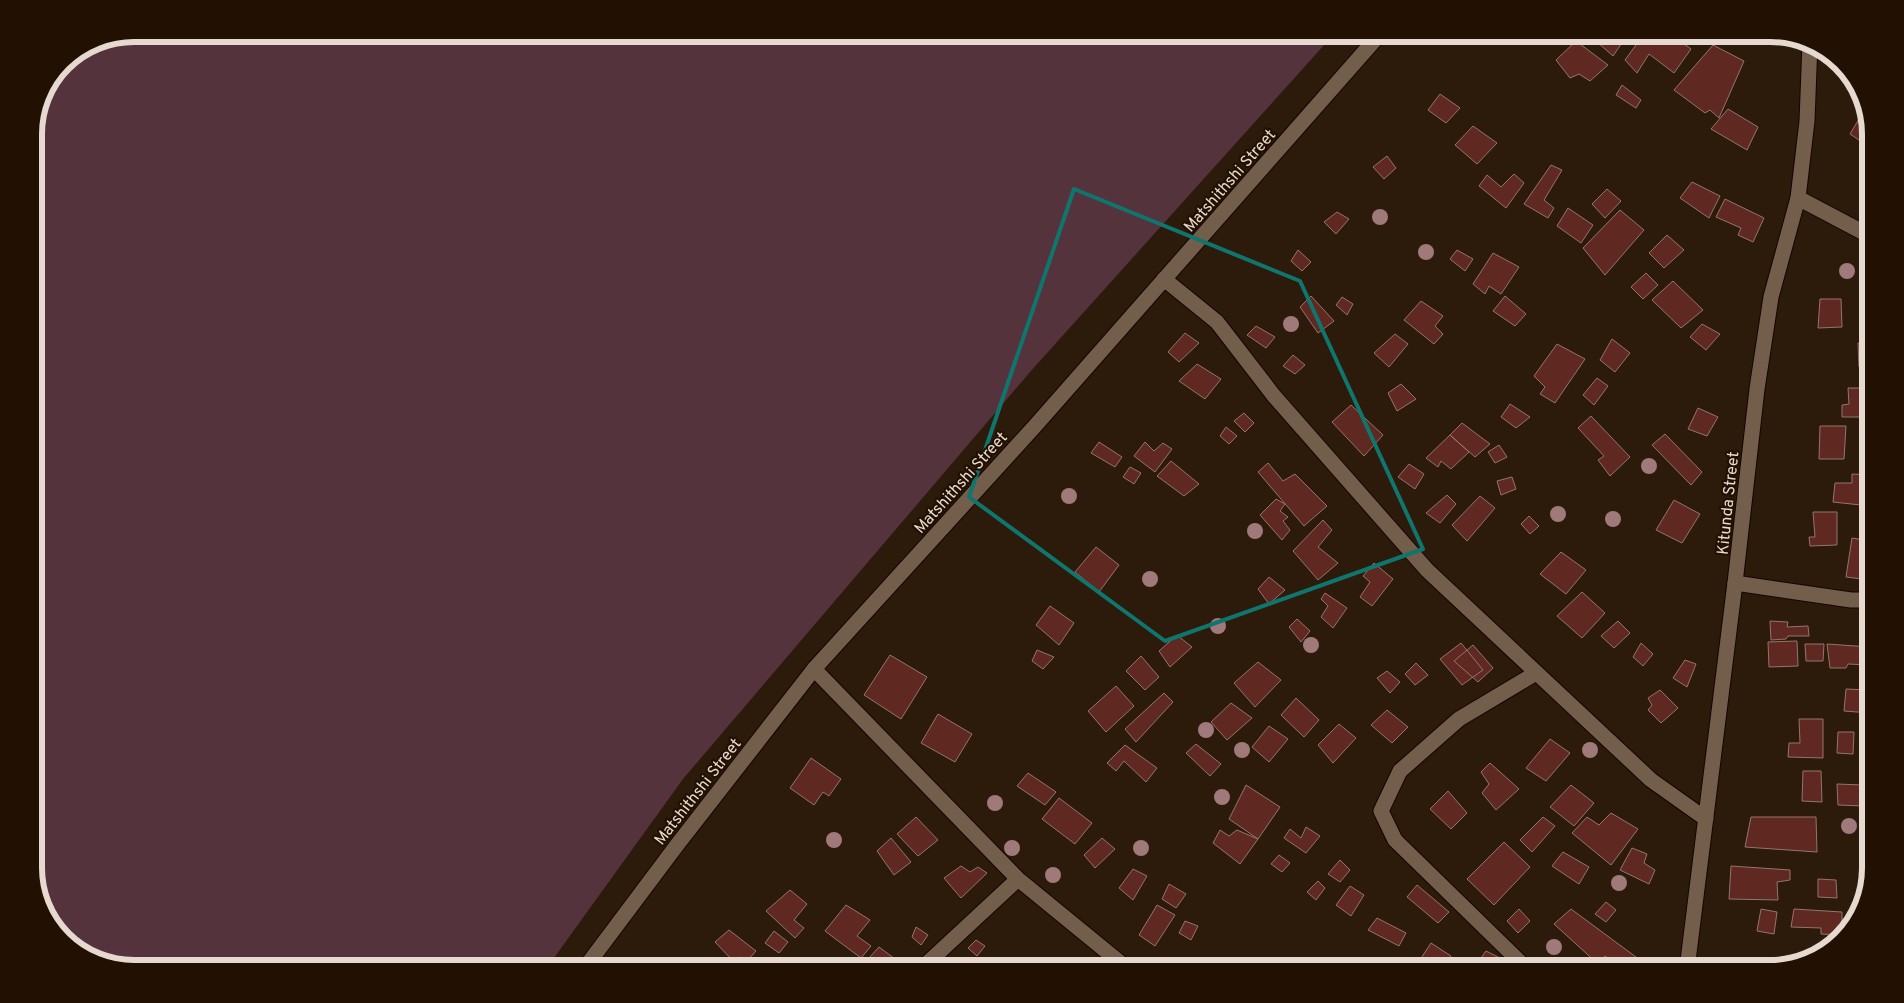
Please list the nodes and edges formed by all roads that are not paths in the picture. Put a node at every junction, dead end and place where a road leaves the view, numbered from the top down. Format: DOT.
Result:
graph roads {
  1 [pos="1373,42"];
  2 [pos="1810,52"];
  3 [pos="1798,198"];
  4 [pos="1861,231"];
  5 [pos="1164,279"];
  6 [pos="1735,582"];
  7 [pos="1862,600"];
  8 [pos="814,669"];
  9 [pos="1536,673"];
  10 [pos="1706,819"];
  11 [pos="1018,879"];
  12 [pos="590,961"];
  13 [pos="930,961"];
  14 [pos="1118,961"];
  15 [pos="1519,961"];
  16 [pos="1688,961"];
  1 -- 5 [label="main road, Matshithshi Street"];
  2 -- 3 [label="main road, Kitunda Street"];
  3 -- 4 [label="main road"];
  3 -- 6 [label="main road, Kitunda Street"];
  5 -- 8 [label="main road, Matshithshi Street"];
  5 -- 9 [label="main road"];
  6 -- 7 [label="main road"];
  6 -- 10 [label="main road, Kitunda Street"];
  8 -- 11 [label="main road"];
  8 -- 12 [label="main road, Matshithshi Street"];
  9 -- 10 [label="main road"];
  9 -- 15 [label="main road"];
  10 -- 16 [label="main road, Kitunda Street"];
  11 -- 13 [label="main road"];
  11 -- 14 [label="main road"];
}
